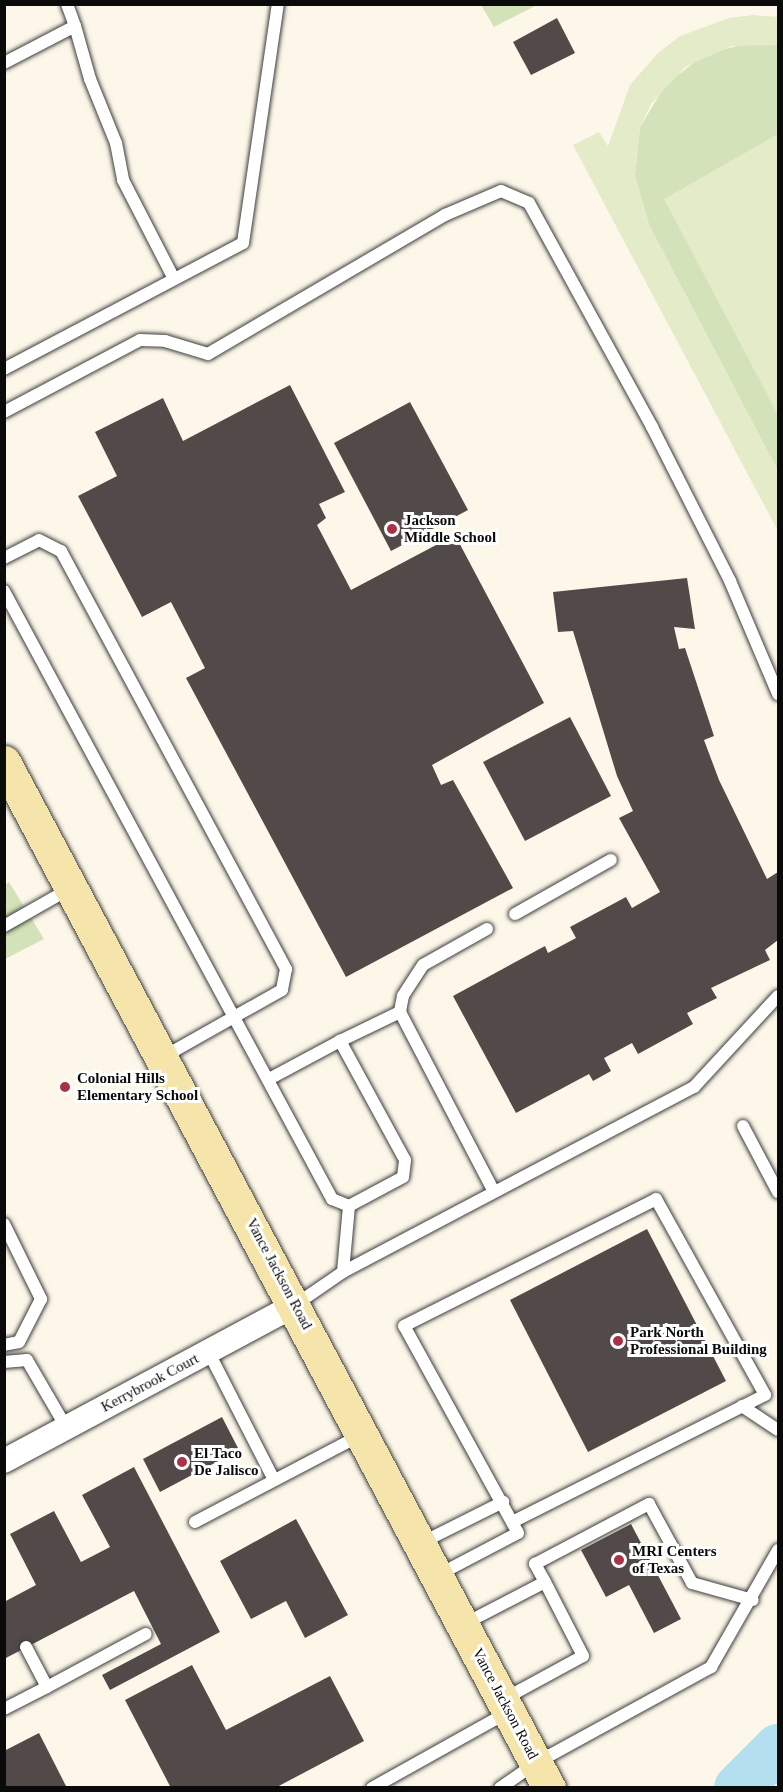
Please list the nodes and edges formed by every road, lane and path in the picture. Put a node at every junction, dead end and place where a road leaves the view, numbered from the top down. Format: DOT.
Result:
graph roads {
  1 [pos="67,4"];
  2 [pos="278,4"];
  3 [pos="75,26"];
  4 [pos="4,63"];
  5 [pos="174,279"];
  6 [pos="4,369"];
  7 [pos="4,412"];
  8 [pos="4,558"];
  9 [pos="4,591"];
  10 [pos="778,694"];
  11 [pos="4,762"];
  12 [pos="611,860"];
  13 [pos="72,887"];
  14 [pos="515,914"];
  15 [pos="4,926"];
  16 [pos="486,929"];
  17 [pos="778,996"];
  18 [pos="400,1012"];
  19 [pos="234,1017"];
  20 [pos="340,1041"];
  21 [pos="163,1056"];
  22 [pos="269,1079"];
  23 [pos="743,1126"];
  24 [pos="493,1190"];
  25 [pos="778,1192"];
  26 [pos="349,1206"];
  27 [pos="4,1224"];
  28 [pos="343,1272"];
  29 [pos="296,1305"];
  30 [pos="4,1345"];
  31 [pos="208,1352"];
  32 [pos="4,1362"];
  33 [pos="742,1406"];
  34 [pos="66,1427"];
  35 [pos="778,1430"];
  36 [pos="363,1434"];
  37 [pos="4,1461"];
  38 [pos="274,1480"];
  39 [pos="503,1502"];
  40 [pos="195,1522"];
  41 [pos="516,1527"];
  42 [pos="421,1543"];
  43 [pos="778,1550"];
  44 [pos="437,1575"];
  45 [pos="545,1582"];
  46 [pos="753,1600"];
  47 [pos="463,1625"];
  48 [pos="146,1634"];
  49 [pos="26,1647"];
  50 [pos="47,1687"];
  51 [pos="506,1705"];
  52 [pos="4,1709"];
  53 [pos="542,1775"];
  54 [pos="372,1788"];
  55 [pos="500,1788"];
  1 -- 3 [label="lane"];
  2 -- 5 [label="lane"];
  3 -- 4 [label="lane"];
  3 -- 5 [label="lane"];
  5 -- 6 [label="lane"];
  7 -- 10 [label="lane"];
  8 -- 19 [label="lane"];
  9 -- 19 [label="lane"];
  11 -- 13 [label="main road, Vance Jackson Road"];
  12 -- 14 [label="lane"];
  13 -- 15 [label="lane"];
  13 -- 21 [label="main road, Vance Jackson Road"];
  16 -- 18 [label="lane"];
  17 -- 24 [label="lane"];
  18 -- 20 [label="lane"];
  18 -- 24 [label="lane"];
  19 -- 21 [label="lane"];
  19 -- 22 [label="lane"];
  20 -- 22 [label="lane"];
  20 -- 26 [label="lane"];
  21 -- 29 [label="main road, Vance Jackson Road"];
  22 -- 26 [label="lane"];
  23 -- 25 [label="lane"];
  24 -- 28 [label="lane"];
  26 -- 28 [label="lane"];
  27 -- 30 [label="lane"];
  28 -- 29 [label="lane"];
  29 -- 31 [label="street, Kerrybrook Court"];
  29 -- 36 [label="main road, Vance Jackson Road"];
  31 -- 34 [label="street, Kerrybrook Court"];
  31 -- 38 [label="lane"];
  32 -- 34 [label="lane"];
  33 -- 35 [label="lane"];
  33 -- 39 [label="lane"];
  33 -- 41 [label="lane"];
  34 -- 37 [label="street, Kerrybrook Court"];
  36 -- 38 [label="lane"];
  36 -- 42 [label="main road, Vance Jackson Road"];
  38 -- 40 [label="lane"];
  39 -- 41 [label="lane"];
  39 -- 42 [label="lane"];
  41 -- 44 [label="lane"];
  42 -- 44 [label="main road, Vance Jackson Road"];
  43 -- 46 [label="lane"];
  44 -- 47 [label="main road, Vance Jackson Road"];
  45 -- 46 [label="lane"];
  45 -- 47 [label="lane"];
  45 -- 51 [label="lane"];
  46 -- 53 [label="lane"];
  47 -- 51 [label="main road, Vance Jackson Road"];
  48 -- 50 [label="lane"];
  49 -- 50 [label="lane"];
  50 -- 52 [label="lane"];
  51 -- 53 [label="main road, Vance Jackson Road"];
  51 -- 54 [label="lane"];
  53 -- 55 [label="lane"];
}
